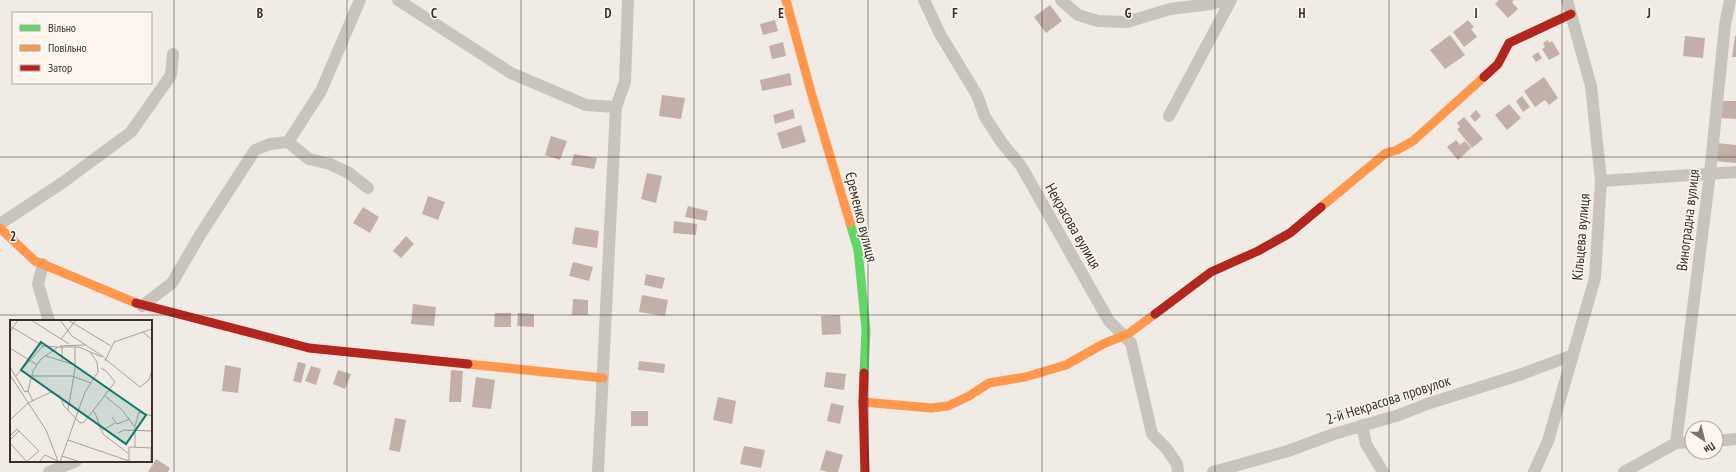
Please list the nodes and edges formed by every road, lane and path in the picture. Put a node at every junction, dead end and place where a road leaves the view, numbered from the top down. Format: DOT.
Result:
graph roads {
  1 [pos="360,0"];
  2 [pos="398,0"];
  3 [pos="628,0"];
  4 [pos="786,0"];
  5 [pos="924,0"];
  6 [pos="1061,0"];
  7 [pos="1226,0"];
  8 [pos="1231,0"];
  9 [pos="1567,0"];
  10 [pos="1730,0"];
  11 [pos="1571,14"];
  12 [pos="172,54"];
  13 [pos="616,107"];
  14 [pos="1170,116"];
  15 [pos="288,142"];
  16 [pos="1736,172"];
  17 [pos="1710,173"];
  18 [pos="1601,181"];
  19 [pos="368,188"];
  20 [pos="0,224"];
  21 [pos="0,228"];
  22 [pos="43,264"];
  23 [pos="142,306"];
  24 [pos="49,320"];
  25 [pos="1123,336"];
  26 [pos="1573,355"];
  27 [pos="603,378"];
  28 [pos="864,402"];
  29 [pos="1362,425"];
  30 [pos="1736,439"];
  31 [pos="1724,440"];
  32 [pos="1684,442"];
  33 [pos="1676,443"];
  34 [pos="74,462"];
  35 [pos="49,472"];
  36 [pos="598,472"];
  37 [pos="865,472"];
  38 [pos="1178,472"];
  39 [pos="1213,472"];
  40 [pos="1383,472"];
  41 [pos="1534,472"];
  42 [pos="1624,472"];
  1 -- 15 [label="street"];
  2 -- 13 [label="street"];
  3 -- 13 [label="street"];
  4 -- 28 [label="street, Єременко вулиця"];
  5 -- 25 [label="street, Некрасова вулиця"];
  6 -- 7 [label="street"];
  8 -- 14 [label="street"];
  9 -- 11 [label="street, Кільцева вулиця"];
  10 -- 17 [label="street, Виноградна вулиця"];
  11 -- 18 [label="street, Кільцева вулиця"];
  11 -- 25 [label="street"];
  12 -- 20 [label="street"];
  13 -- 27 [label="street"];
  15 -- 19 [label="street"];
  15 -- 23 [label="street"];
  16 -- 17 [label="street"];
  17 -- 18 [label="street"];
  17 -- 33 [label="street, Виноградна вулиця"];
  18 -- 26 [label="street, Кільцева вулиця"];
  21 -- 22 [label="street"];
  22 -- 23 [label="street"];
  22 -- 24 [label="street"];
  23 -- 27 [label="street"];
  25 -- 28 [label="street"];
  25 -- 38 [label="street, Некрасова вулиця"];
  26 -- 29 [label="street, 2-й Некрасова провулок"];
  26 -- 41 [label="street, Кільцева вулиця"];
  27 -- 36 [label="street"];
  28 -- 37 [label="street, Єременко вулиця"];
  29 -- 39 [label="street, 2-й Некрасова провулок"];
  29 -- 40 [label="street"];
  30 -- 31 [label="street"];
  32 -- 33 [label="street"];
  33 -- 42 [label="street"];
  34 -- 35 [label="street"];
}
